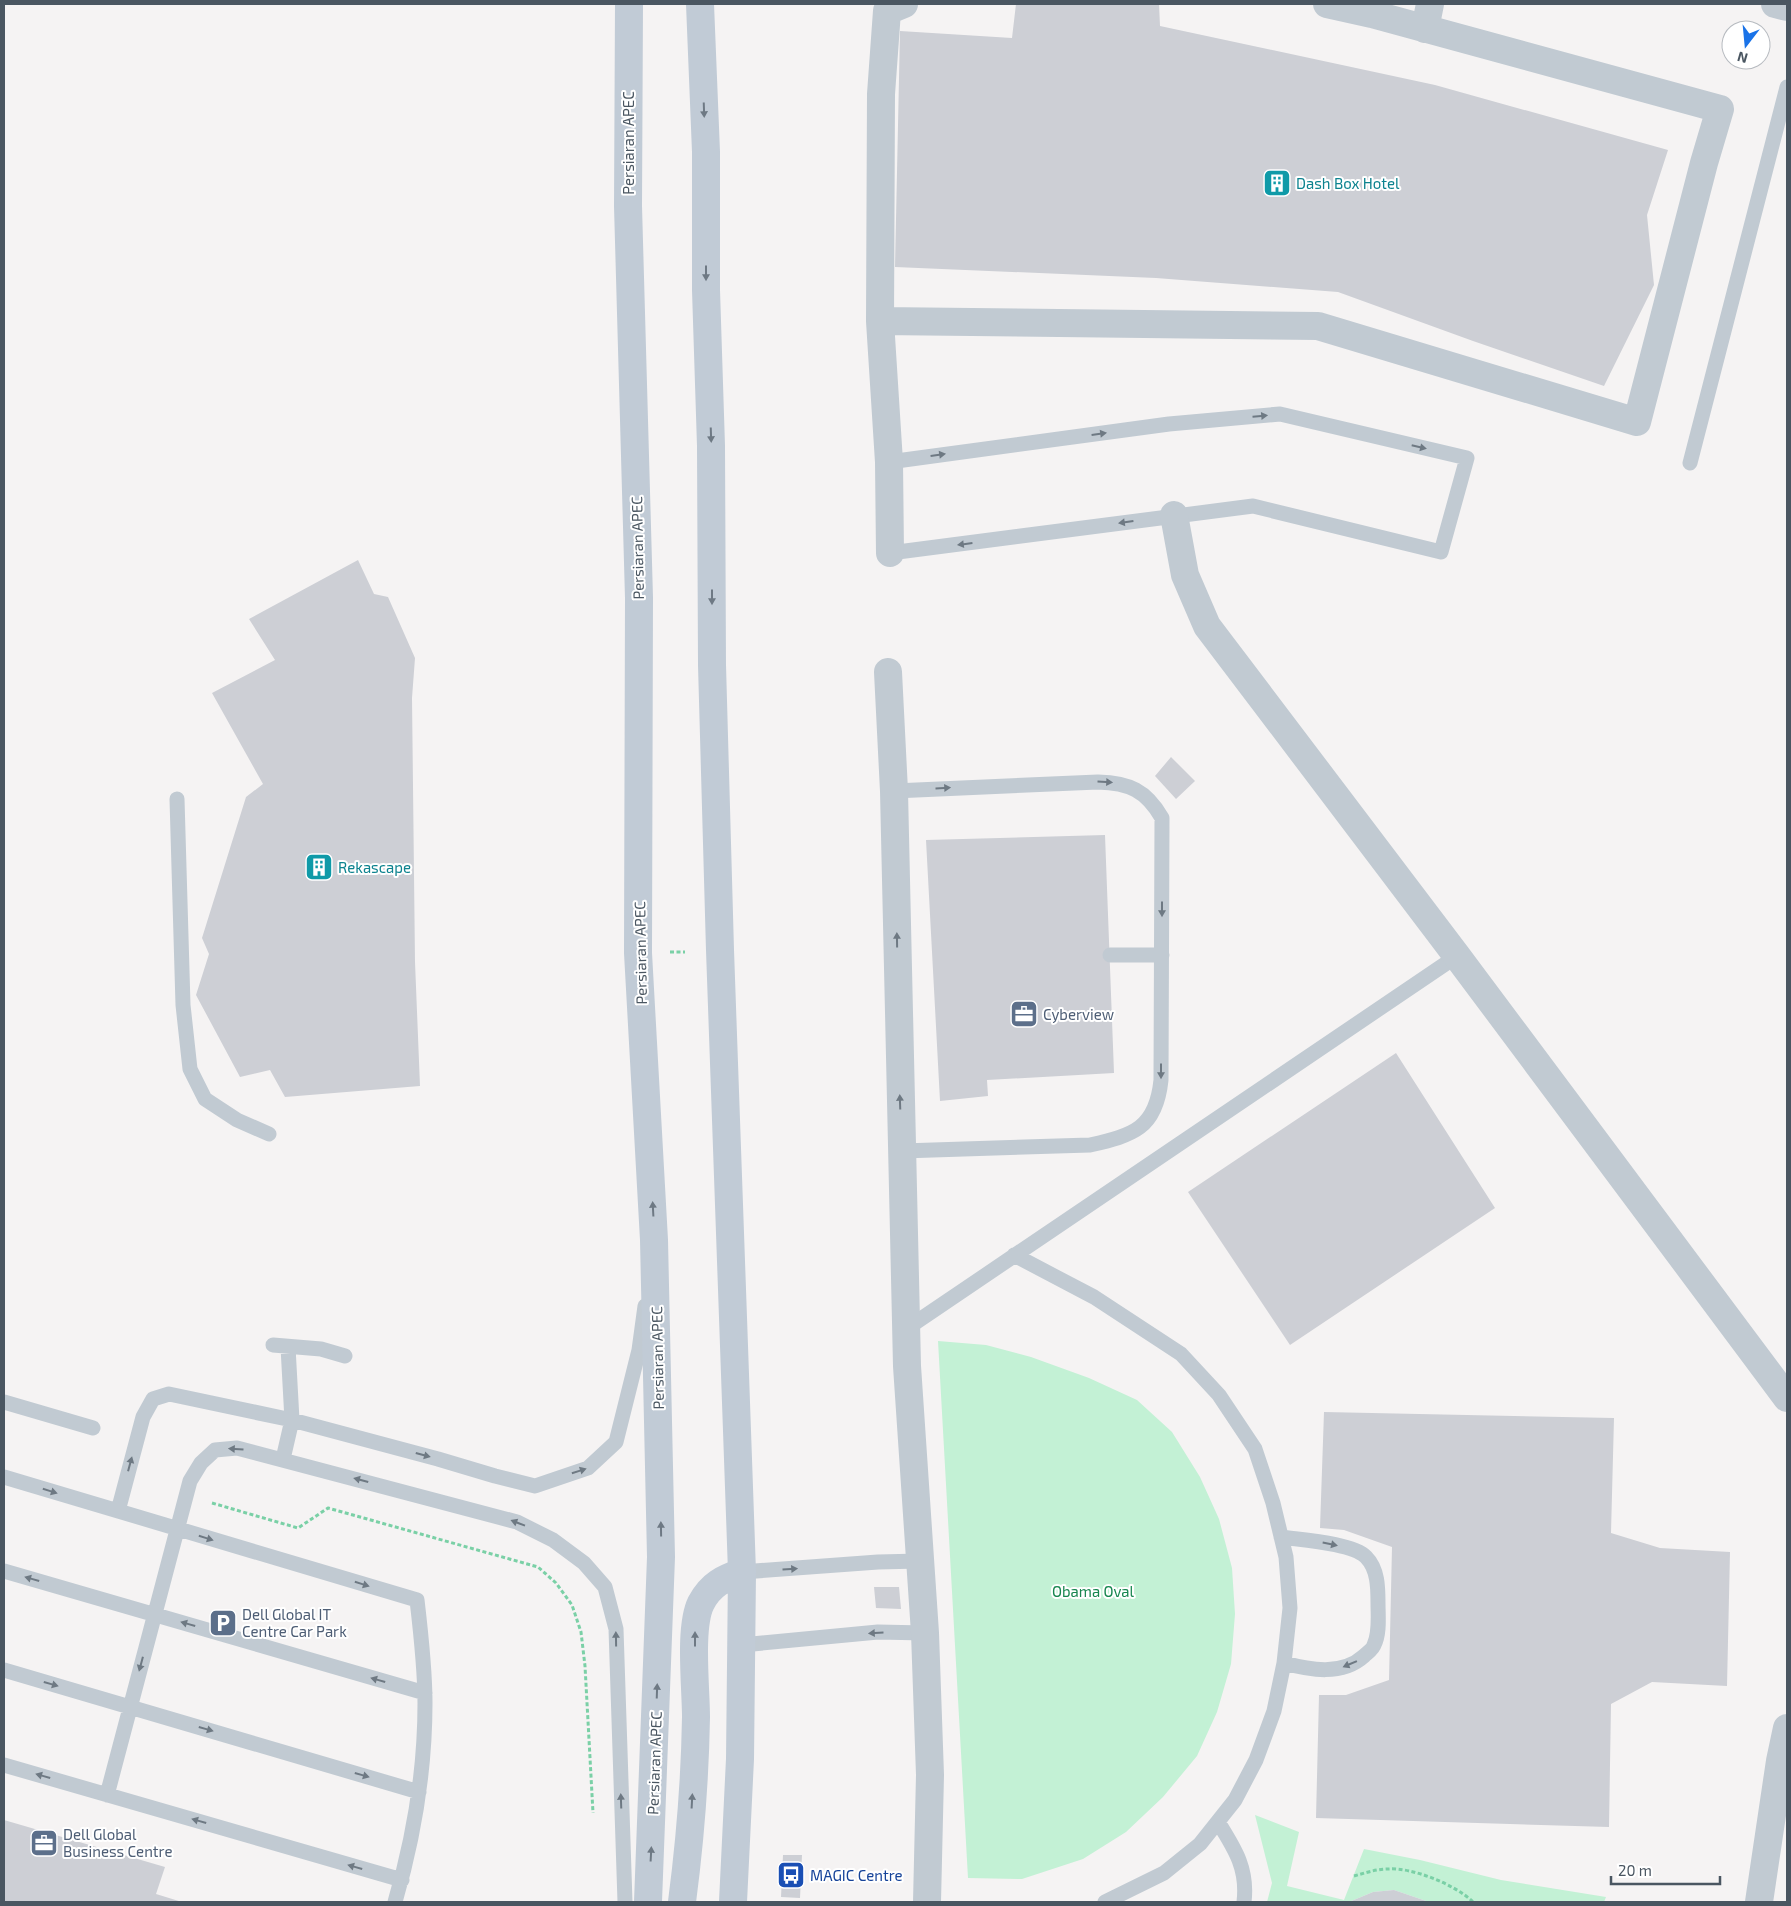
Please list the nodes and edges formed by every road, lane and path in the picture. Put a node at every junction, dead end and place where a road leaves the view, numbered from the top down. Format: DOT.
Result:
graph roads {
  1 [pos="629,4"];
  2 [pos="700,4"];
  3 [pos="715,4"];
  4 [pos="904,4"];
  5 [pos="1326,4"];
  6 [pos="1775,4"];
  7 [pos="1787,7"];
  8 [pos="1427,16"];
  9 [pos="703,61"];
  10 [pos="1787,87"];
  11 [pos="880,321"];
  12 [pos="890,462"];
  13 [pos="1690,463"];
  14 [pos="1174,515"];
  15 [pos="890,553"];
  16 [pos="888,672"];
  17 [pos="894,791"];
  18 [pos="177,799"];
  19 [pos="1110,954"];
  20 [pos="1162,955"];
  21 [pos="1457,956"];
  22 [pos="269,1134"];
  23 [pos="902,1151"];
  24 [pos="654,1240"];
  25 [pos="1014,1255"];
  26 [pos="906,1329"];
  27 [pos="344,1356"];
  28 [pos="1787,1398"];
  29 [pos="4,1402"];
  30 [pos="292,1420"];
  31 [pos="93,1428"];
  32 [pos="283,1459"];
  33 [pos="4,1477"];
  34 [pos="190,1481"];
  35 [pos="118,1511"];
  36 [pos="177,1529"];
  37 [pos="1281,1537"];
  38 [pos="920,1561"];
  39 [pos="4,1571"];
  40 [pos="742,1572"];
  41 [pos="154,1614"];
  42 [pos="925,1633"];
  43 [pos="742,1645"];
  44 [pos="1284,1663"];
  45 [pos="4,1670"];
  46 [pos="425,1693"];
  47 [pos="130,1707"];
  48 [pos="1787,1728"];
  49 [pos="4,1765"];
  50 [pos="419,1792"];
  51 [pos="107,1795"];
  52 [pos="593,1816"];
  53 [pos="1218,1822"];
  54 [pos="1354,1876"];
  55 [pos="402,1880"];
  56 [pos="395,1902"];
  57 [pos="625,1902"];
  58 [pos="648,1902"];
  59 [pos="682,1902"];
  60 [pos="733,1902"];
  61 [pos="927,1902"];
  62 [pos="1106,1902"];
  63 [pos="1244,1902"];
  64 [pos="1473,1902"];
  65 [pos="1758,1902"];
  24 -- 1 [label="main road, Persiaran APEC, one-way"];
  2 -- 9 [label="main road"];
  3 -- 9 [label="main road"];
  4 -- 11 [label="street"];
  5 -- 8 [label="street"];
  6 -- 7 [label="street"];
  8 -- 11 [label="street"];
  9 -- 40 [label="main road, one-way"];
  10 -- 13 [label="lane"];
  11 -- 12 [label="street"];
  12 -- 14 [label="lane, one-way"];
  12 -- 15 [label="street"];
  14 -- 15 [label="lane, one-way"];
  14 -- 21 [label="street"];
  16 -- 17 [label="street"];
  17 -- 20 [label="lane, one-way"];
  23 -- 17 [label="street, one-way"];
  18 -- 22 [label="lane"];
  19 -- 20 [label="lane"];
  20 -- 23 [label="lane, one-way"];
  21 -- 25 [label="lane"];
  21 -- 28 [label="street"];
  23 -- 26 [label="street"];
  30 -- 24 [label="lane, one-way"];
  58 -- 24 [label="main road, Persiaran APEC, one-way"];
  25 -- 26 [label="lane"];
  25 -- 37 [label="lane"];
  26 -- 38 [label="street"];
  27 -- 30 [label="lane"];
  29 -- 31 [label="lane"];
  30 -- 32 [label="lane"];
  35 -- 30 [label="lane, one-way"];
  32 -- 34 [label="lane, one-way"];
  57 -- 32 [label="lane, one-way"];
  33 -- 35 [label="lane, one-way"];
  34 -- 36 [label="lane"];
  34 -- 52 [label="path"];
  35 -- 36 [label="lane"];
  36 -- 41 [label="lane"];
  36 -- 46 [label="lane, one-way"];
  37 -- 44 [label="lane"];
  37 -- 44 [label="lane, one-way"];
  40 -- 38 [label="lane, one-way"];
  38 -- 42 [label="street"];
  41 -- 39 [label="lane, one-way"];
  40 -- 43 [label="main road"];
  59 -- 40 [label="main road, one-way"];
  46 -- 41 [label="lane, one-way"];
  41 -- 47 [label="lane, one-way"];
  42 -- 43 [label="lane, one-way"];
  42 -- 61 [label="street"];
  43 -- 60 [label="main road"];
  44 -- 53 [label="lane"];
  45 -- 47 [label="lane, one-way"];
  46 -- 50 [label="lane"];
  47 -- 50 [label="lane, one-way"];
  47 -- 51 [label="lane"];
  48 -- 65 [label="street"];
  51 -- 49 [label="lane, one-way"];
  50 -- 55 [label="lane"];
  55 -- 51 [label="lane, one-way"];
  53 -- 62 [label="lane"];
  53 -- 63 [label="lane"];
  54 -- 64 [label="path"];
  55 -- 56 [label="lane"];
}
